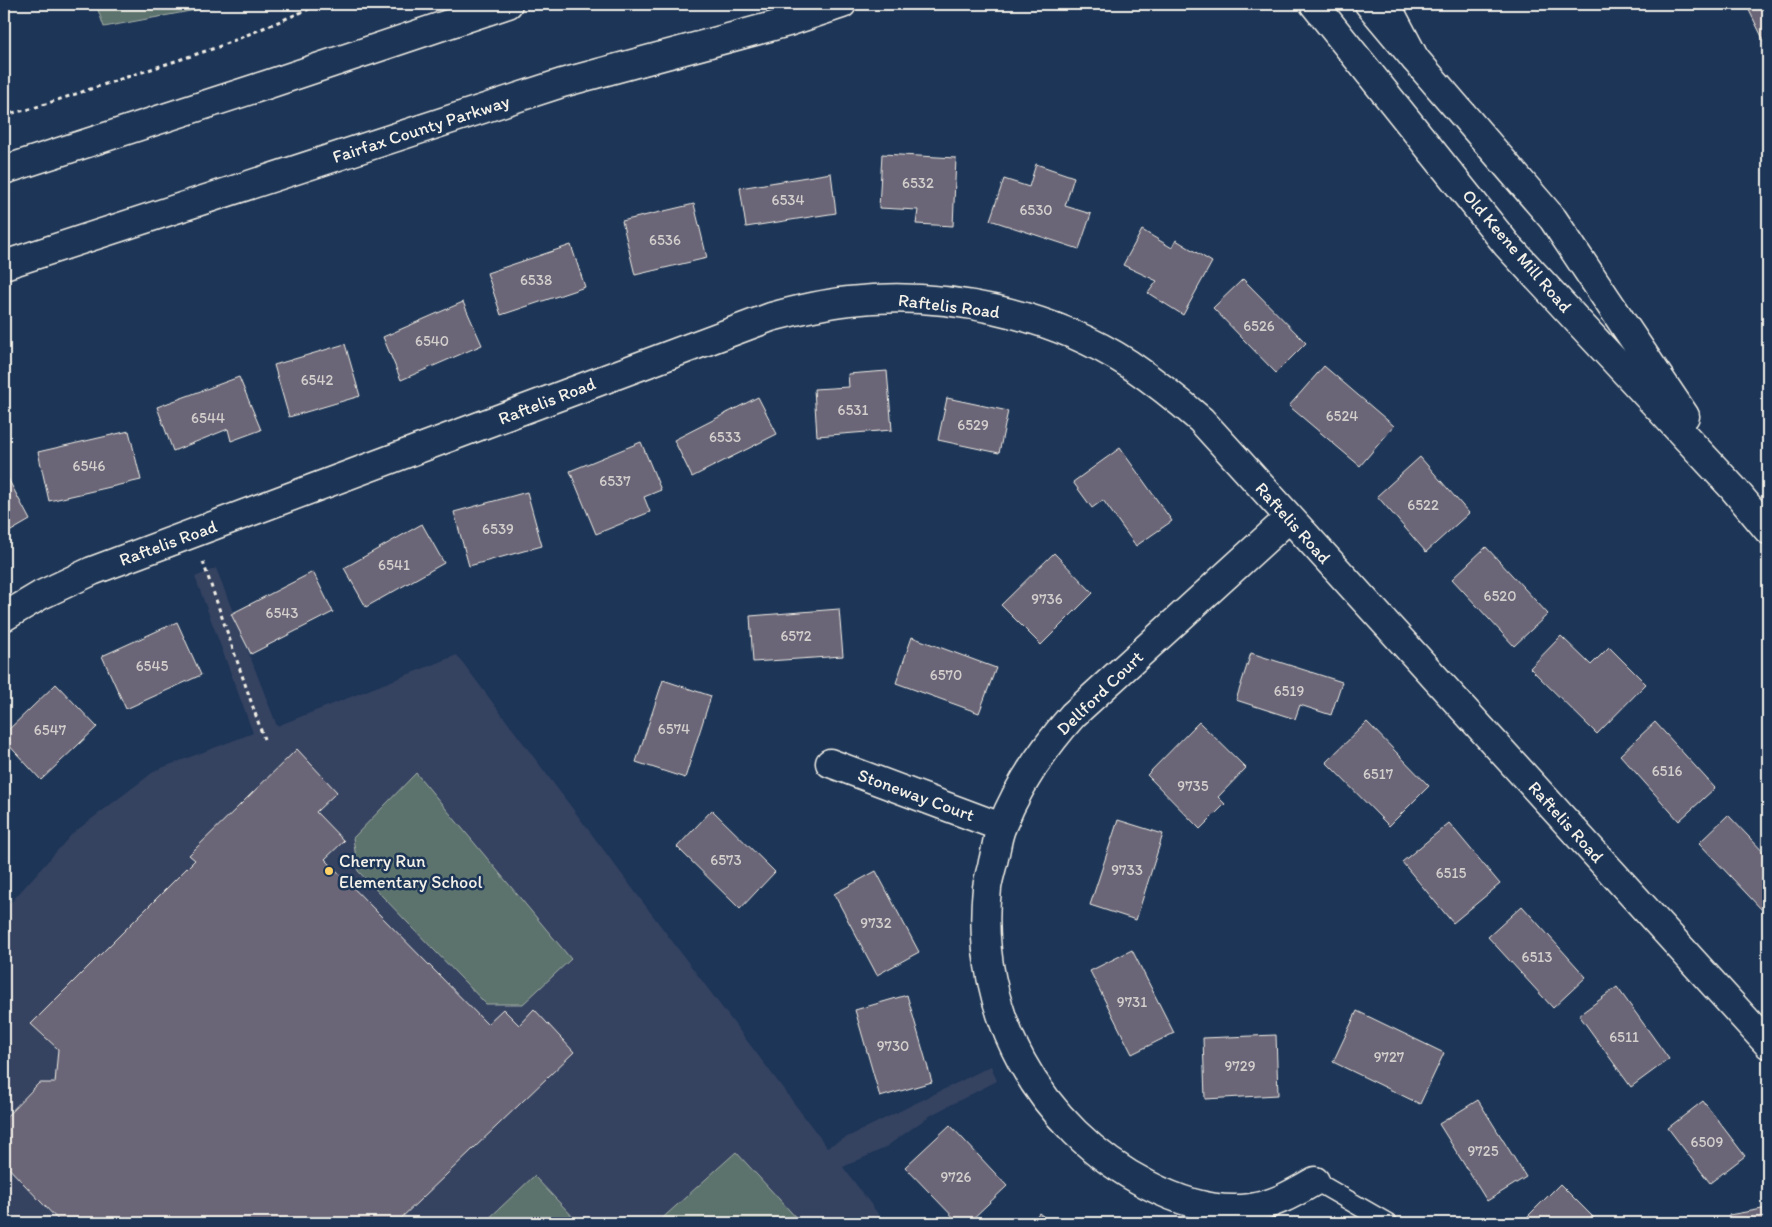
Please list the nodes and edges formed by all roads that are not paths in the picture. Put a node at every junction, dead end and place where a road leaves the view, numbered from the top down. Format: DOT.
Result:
graph roads {
  1 [pos="508,4"];
  2 [pos="842,4"];
  3 [pos="1314,4"];
  4 [pos="1369,4"];
  5 [pos="1386,4"];
  6 [pos="1415,60"];
  7 [pos="4,170"];
  8 [pos="4,265"];
  9 [pos="1733,488"];
  10 [pos="1289,518"];
  11 [pos="1768,530"];
  12 [pos="4,617"];
  13 [pos="830,763"];
  14 [pos="1001,827"];
  15 [pos="1768,1044"];
  16 [pos="1315,1181"];
  17 [pos="1388,1223"];
  1 -- 7 [label="main road"];
  2 -- 8 [label="main road, Fairfax County Parkway"];
  3 -- 9 [label="main road, Old Keene Mill Road"];
  4 -- 6 [label="main road, Old Keene Mill Road"];
  5 -- 6 [label="main road"];
  6 -- 9 [label="main road, Old Keene Mill Road"];
  9 -- 11 [label="main road, Old Keene Mill Road"];
  10 -- 12 [label="main road, Raftelis Road"];
  10 -- 14 [label="main road, Dellford Court"];
  10 -- 15 [label="main road, Raftelis Road"];
  13 -- 14 [label="main road, Stoneway Court"];
  14 -- 16 [label="main road, Dellford Court"];
  16 -- 17 [label="lane"];
}
